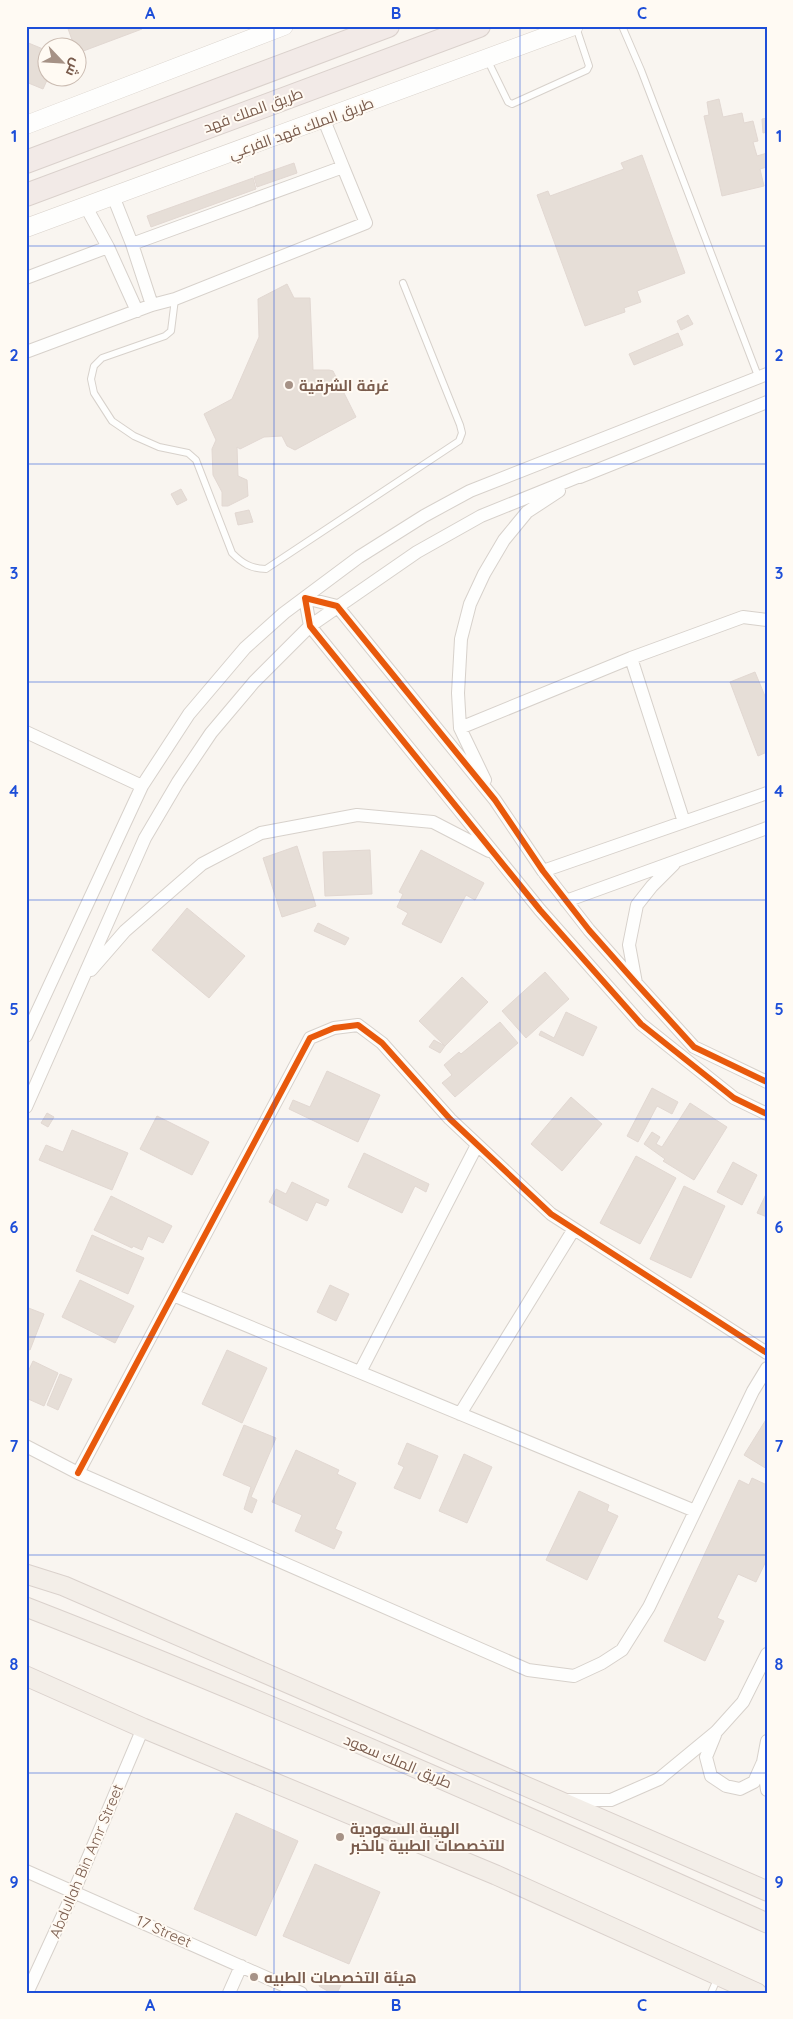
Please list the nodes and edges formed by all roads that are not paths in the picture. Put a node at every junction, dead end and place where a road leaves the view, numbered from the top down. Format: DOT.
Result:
graph roads {
  1 [pos="284,26"];
  2 [pos="388,26"];
  3 [pos="479,26"];
  4 [pos="575,26"];
  5 [pos="622,26"];
  6 [pos="487,59"];
  7 [pos="324,120"];
  8 [pos="26,125"];
  9 [pos="26,162"];
  10 [pos="343,167"];
  11 [pos="26,195"];
  12 [pos="113,196"];
  13 [pos="85,205"];
  14 [pos="26,228"];
  15 [pos="132,244"];
  16 [pos="108,247"];
  17 [pos="26,278"];
  18 [pos="403,283"];
  19 [pos="175,299"];
  20 [pos="152,305"];
  21 [pos="137,310"];
  22 [pos="26,352"];
  23 [pos="762,375"];
  24 [pos="767,402"];
  25 [pos="585,474"];
  26 [pos="305,598"];
  27 [pos="337,606"];
  28 [pos="767,620"];
  29 [pos="310,626"];
  30 [pos="631,658"];
  31 [pos="460,728"];
  32 [pos="26,732"];
  33 [pos="142,786"];
  34 [pos="767,793"];
  35 [pos="495,800"];
  36 [pos="684,822"];
  37 [pos="767,828"];
  38 [pos="494,853"];
  39 [pos="678,860"];
  40 [pos="543,871"];
  41 [pos="566,901"];
  42 [pos="82,980"];
  43 [pos="636,983"];
  44 [pos="26,1036"];
  45 [pos="767,1082"];
  46 [pos="26,1107"];
  47 [pos="767,1114"];
  48 [pos="478,1145"];
  49 [pos="574,1229"];
  50 [pos="172,1295"];
  51 [pos="767,1353"];
  52 [pos="767,1368"];
  53 [pos="360,1372"];
  54 [pos="460,1414"];
  55 [pos="26,1446"];
  56 [pos="78,1473"];
  57 [pos="696,1511"];
  58 [pos="26,1567"];
  59 [pos="26,1574"];
  60 [pos="64,1586"];
  61 [pos="26,1607"];
  62 [pos="767,1654"];
  63 [pos="26,1676"];
  64 [pos="143,1728"];
  65 [pos="716,1732"];
  66 [pos="767,1742"];
  67 [pos="763,1762"];
  68 [pos="767,1790"];
  69 [pos="561,1800"];
  70 [pos="26,1871"];
  71 [pos="74,1891"];
  72 [pos="767,1891"];
  73 [pos="767,1923"];
  74 [pos="240,1966"];
  75 [pos="718,1975"];
  76 [pos="27,1993"];
  77 [pos="229,1993"];
  78 [pos="301,1993"];
  79 [pos="710,1993"];
  80 [pos="757,1993"];
  1 -- 8 [label="main road"];
  2 -- 9 [label="highway, طريق الملك فهد"];
  3 -- 11 [label="highway, طريق الملك فهد"];
  4 -- 6 [label="main road, طريق الملك فهد الفرعي"];
  4 -- 6 [label="lane"];
  5 -- 23 [label="lane"];
  6 -- 7 [label="main road, طريق الملك فهد الفرعي"];
  7 -- 10 [label="street"];
  7 -- 12 [label="main road, طريق الملك فهد الفرعي"];
  10 -- 15 [label="street"];
  10 -- 19 [label="street"];
  12 -- 13 [label="main road, طريق الملك فهد الفرعي"];
  12 -- 15 [label="street"];
  13 -- 14 [label="main road, طريق الملك فهد الفرعي"];
  13 -- 16 [label="street"];
  15 -- 20 [label="street"];
  16 -- 17 [label="street"];
  16 -- 21 [label="street"];
  18 -- 19 [label="lane"];
  19 -- 20 [label="street"];
  20 -- 21 [label="street"];
  21 -- 22 [label="street"];
  23 -- 26 [label="street"];
  24 -- 25 [label="street"];
  25 -- 27 [label="street"];
  25 -- 31 [label="street"];
  26 -- 27 [label="street"];
  26 -- 29 [label="street"];
  26 -- 33 [label="street"];
  27 -- 29 [label="street"];
  27 -- 35 [label="street"];
  28 -- 30 [label="street"];
  29 -- 38 [label="street"];
  29 -- 42 [label="street"];
  30 -- 31 [label="street"];
  30 -- 36 [label="street"];
  31 -- 35 [label="street"];
  32 -- 33 [label="street"];
  33 -- 44 [label="street"];
  34 -- 36 [label="street"];
  35 -- 40 [label="street"];
  36 -- 40 [label="street"];
  37 -- 39 [label="street"];
  38 -- 42 [label="street"];
  38 -- 47 [label="street"];
  39 -- 41 [label="street"];
  39 -- 43 [label="street"];
  40 -- 41 [label="street"];
  41 -- 43 [label="street"];
  42 -- 46 [label="street"];
  43 -- 45 [label="street"];
  48 -- 49 [label="street"];
  48 -- 50 [label="street"];
  48 -- 53 [label="street"];
  49 -- 51 [label="street"];
  49 -- 54 [label="street"];
  50 -- 53 [label="street"];
  50 -- 56 [label="street"];
  52 -- 57 [label="street"];
  53 -- 54 [label="street"];
  54 -- 57 [label="street"];
  55 -- 56 [label="street"];
  56 -- 57 [label="street"];
  58 -- 60 [label="street"];
  59 -- 60 [label="main road"];
  60 -- 69 [label="main road"];
  61 -- 73 [label="main road, طريق الملك سعود"];
  62 -- 65 [label="street"];
  63 -- 64 [label="main road"];
  64 -- 71 [label="street, Abdullah Bin Amr Street"];
  64 -- 75 [label="main road"];
  65 -- 67 [label="street"];
  65 -- 69 [label="street"];
  66 -- 67 [label="street"];
  67 -- 68 [label="street"];
  69 -- 72 [label="main road"];
  70 -- 71 [label="street, 17 Street"];
  71 -- 74 [label="street, 17 Street"];
  71 -- 76 [label="street, Abdullah Bin Amr Street"];
  74 -- 77 [label="street"];
  74 -- 78 [label="street, 17 Street"];
  75 -- 79 [label="lane"];
  75 -- 80 [label="main road"];
}
